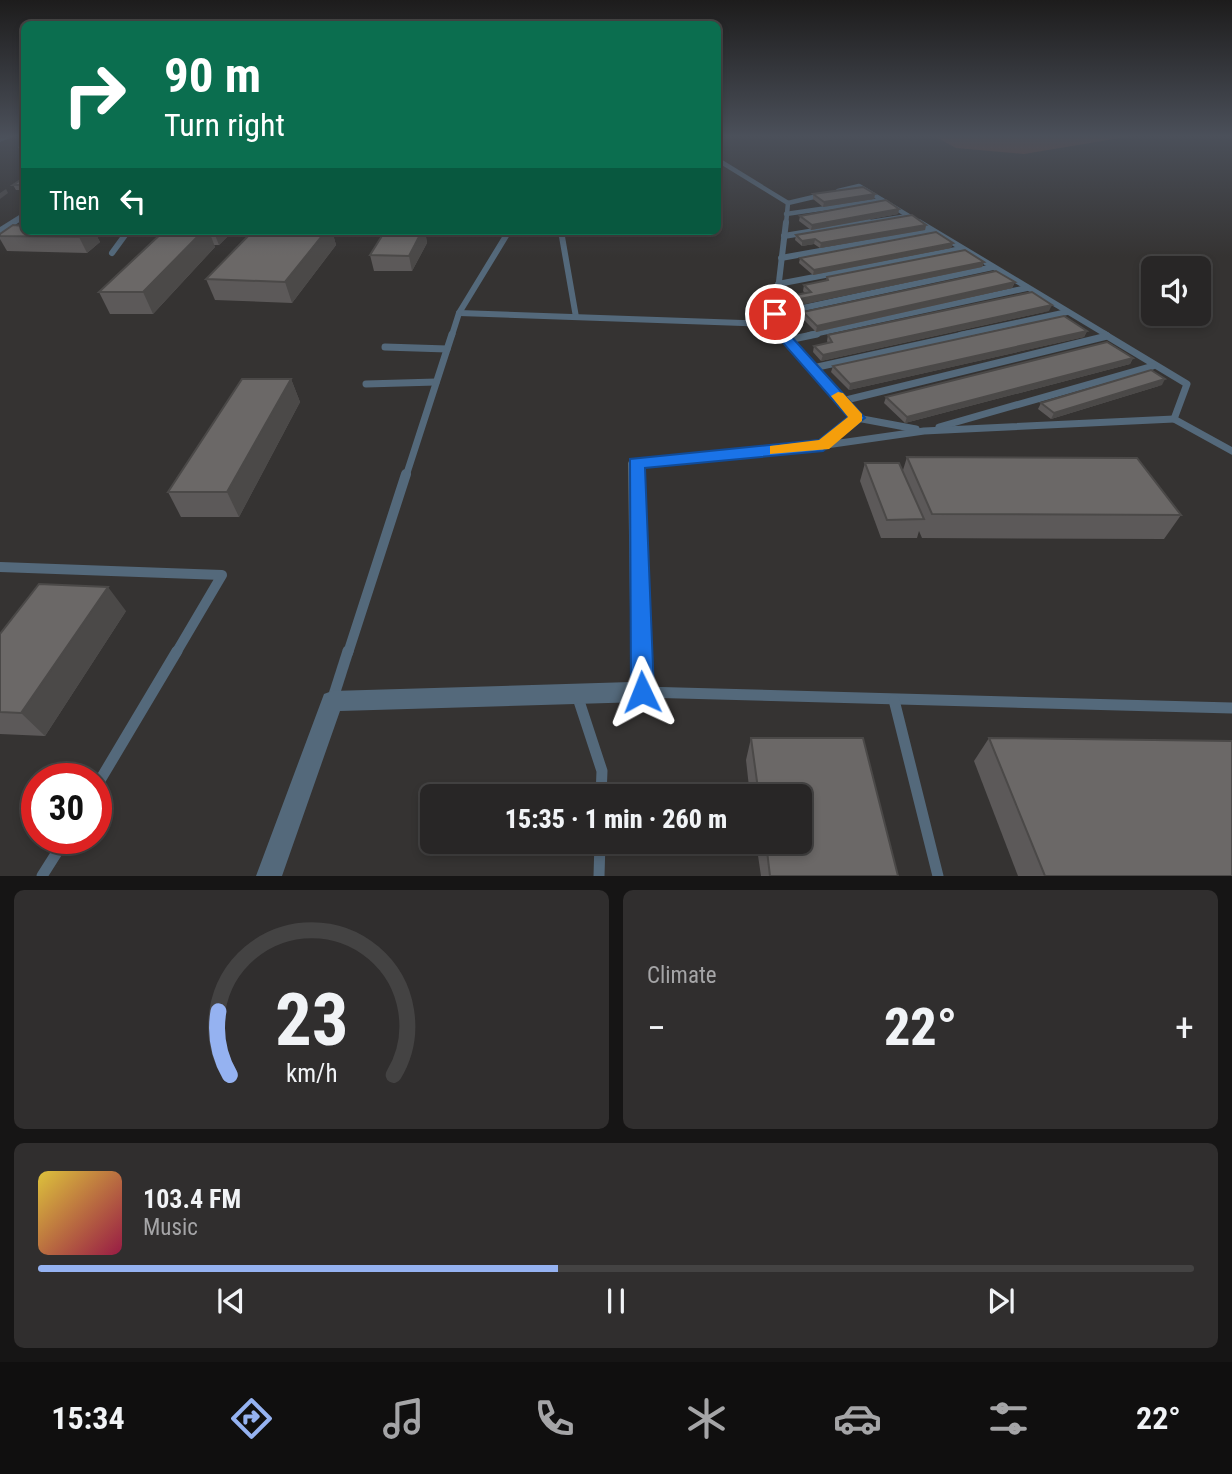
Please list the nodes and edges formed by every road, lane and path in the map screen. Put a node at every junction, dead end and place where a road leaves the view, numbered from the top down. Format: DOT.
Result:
graph roads {
  1 [pos="744,176"];
  2 [pos="882,200"];
  3 [pos="788,202"];
  4 [pos="786,214"];
  5 [pos="908,216"];
  6 [pos="21,217"];
  7 [pos="4,229"];
  8 [pos="932,231"];
  9 [pos="125,235"];
  10 [pos="507,235"];
  11 [pos="562,235"];
  12 [pos="784,236"];
  13 [pos="962,248"];
  14 [pos="112,253"];
  15 [pos="781,258"];
  16 [pos="993,267"];
  17 [pos="778,284"];
  18 [pos="1027,288"];
  19 [pos="1067,312"];
  20 [pos="459,313"];
  21 [pos="775,314"];
  22 [pos="576,317"];
  23 [pos="774,324"];
  24 [pos="1107,336"];
  25 [pos="788,340"];
  26 [pos="385,347"];
  27 [pos="447,349"];
  28 [pos="1153,366"];
  29 [pos="813,368"];
  30 [pos="436,382"];
  31 [pos="366,384"];
  32 [pos="842,401"];
  33 [pos="857,418"];
  34 [pos="1174,419"];
  35 [pos="924,431"];
  36 [pos="823,445"];
  37 [pos="1232,451"];
  38 [pos="0,567"];
  39 [pos="642,692"];
  40 [pos="577,695"];
  41 [pos="894,700"];
  42 [pos="331,701"];
  43 [pos="1232,708"];
  44 [pos="110,763"];
  45 [pos="601,784"];
  46 [pos="56,854"];
  47 [pos="600,854"];
  48 [pos="42,876"];
  49 [pos="269,876"];
  50 [pos="599,876"];
  51 [pos="938,876"];
  1 -- 3 [label="lane"];
  2 -- 3 [label="lane"];
  2 -- 4 [label="lane"];
  2 -- 5 [label="lane"];
  3 -- 4 [label="lane"];
  4 -- 12 [label="lane"];
  5 -- 8 [label="lane"];
  5 -- 12 [label="lane"];
  6 -- 7 [label="street"];
  8 -- 13 [label="lane"];
  8 -- 15 [label="lane"];
  9 -- 14 [label="lane"];
  10 -- 20 [label="lane"];
  11 -- 22 [label="lane"];
  12 -- 15 [label="lane"];
  13 -- 16 [label="lane"];
  13 -- 17 [label="lane"];
  15 -- 17 [label="lane"];
  16 -- 18 [label="lane"];
  16 -- 21 [label="lane"];
  17 -- 21 [label="lane"];
  18 -- 19 [label="lane"];
  18 -- 25 [label="lane"];
  19 -- 24 [label="lane"];
  19 -- 29 [label="lane"];
  20 -- 22 [label="lane"];
  20 -- 27 [label="lane"];
  21 -- 23 [label="lane"];
  22 -- 23 [label="lane"];
  23 -- 25 [label="lane"];
  24 -- 28 [label="lane"];
  24 -- 32 [label="lane"];
  25 -- 29 [label="lane"];
  26 -- 27 [label="lane"];
  27 -- 30 [label="lane"];
  28 -- 34 [label="lane"];
  28 -- 35 [label="lane"];
  29 -- 32 [label="lane"];
  30 -- 31 [label="lane"];
  30 -- 42 [label="lane"];
  32 -- 33 [label="lane"];
  33 -- 35 [label="lane"];
  33 -- 36 [label="lane"];
  34 -- 35 [label="lane"];
  34 -- 37 [label="lane"];
  35 -- 36 [label="lane"];
  36 -- 39 [label="street"];
  38 -- 44 [label="lane"];
  39 -- 40 [label="street"];
  39 -- 41 [label="lane"];
  40 -- 42 [label="street"];
  40 -- 45 [label="lane"];
  41 -- 43 [label="lane"];
  41 -- 51 [label="lane"];
  42 -- 49 [label="street"];
  46 -- 48 [label="lane"];
  47 -- 50 [label="lane"];
}
